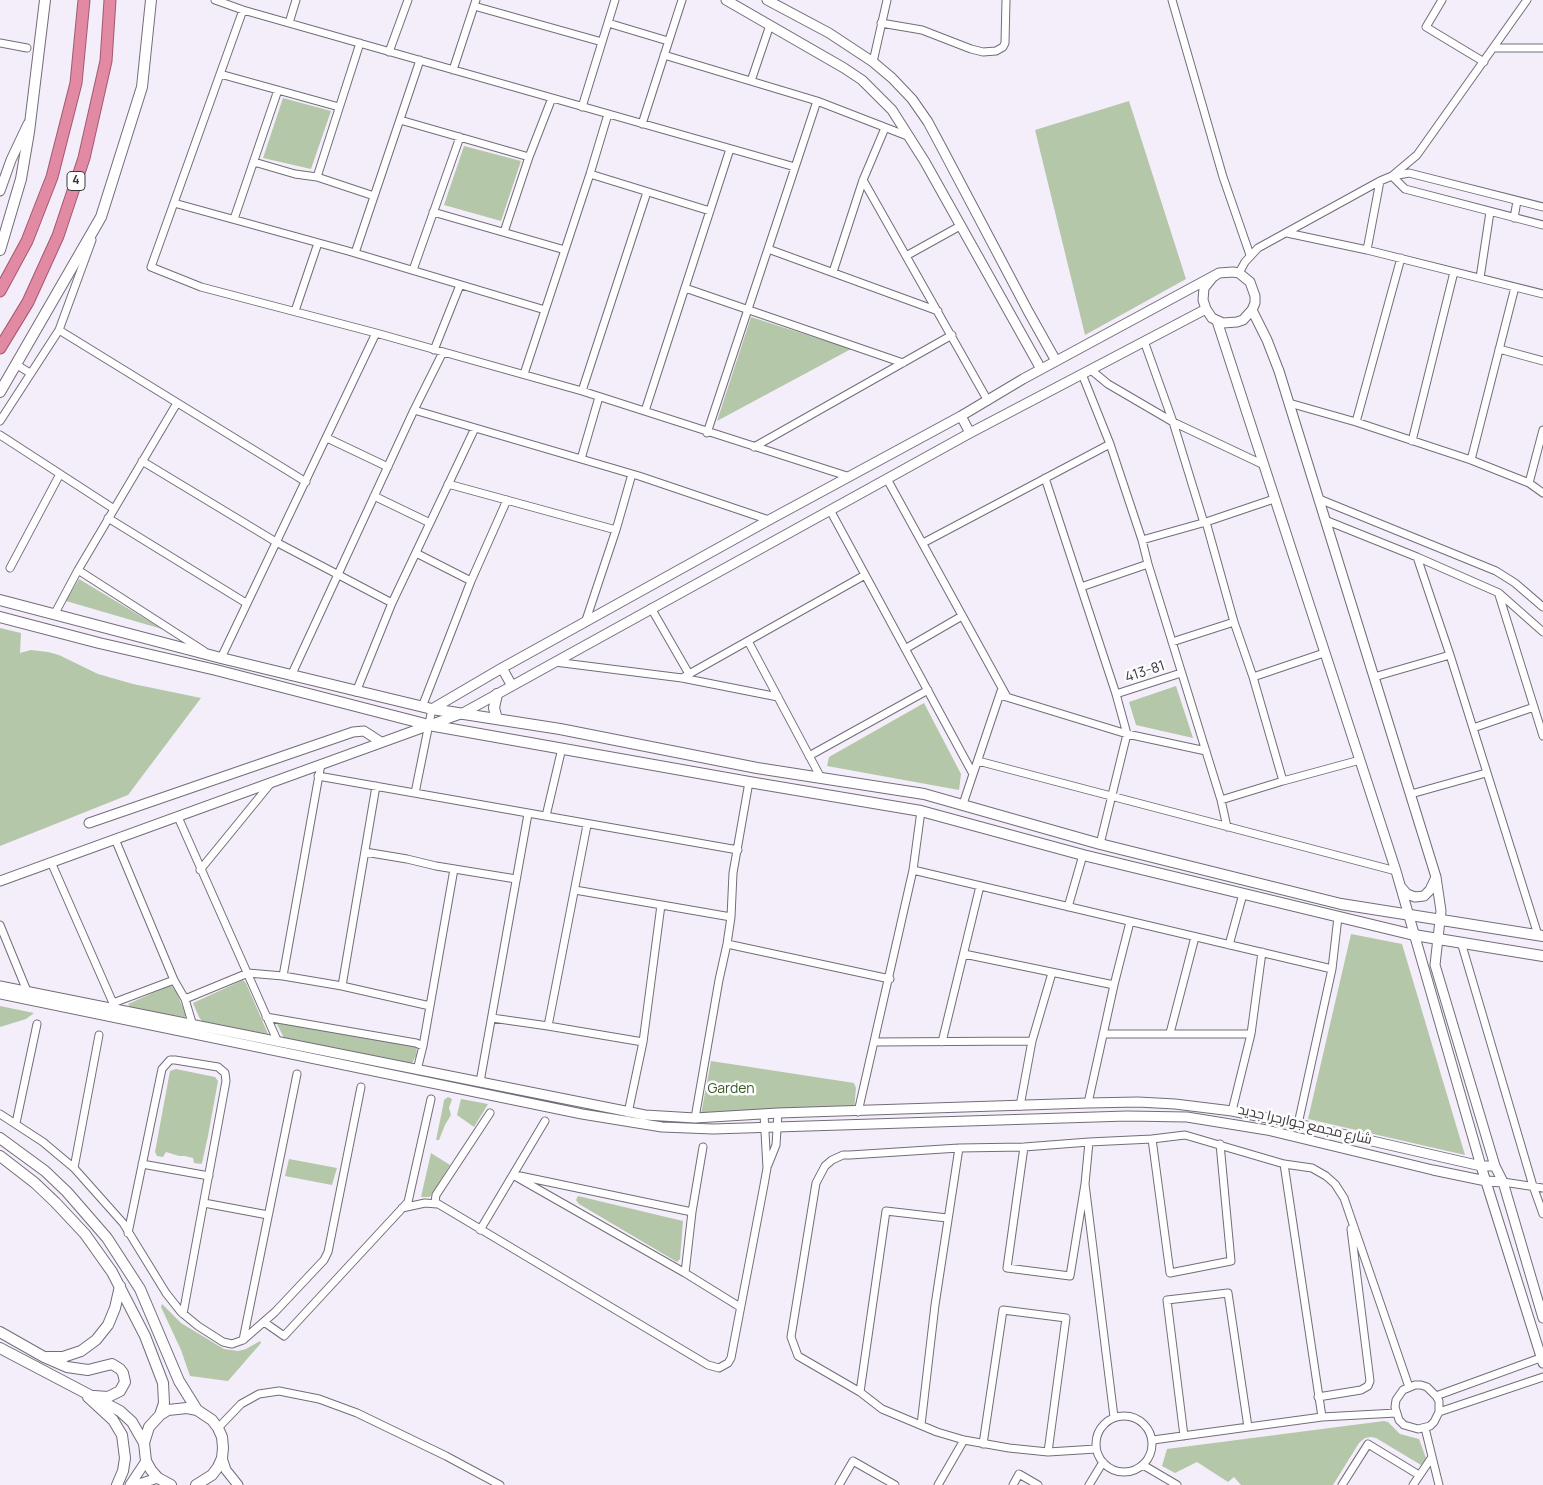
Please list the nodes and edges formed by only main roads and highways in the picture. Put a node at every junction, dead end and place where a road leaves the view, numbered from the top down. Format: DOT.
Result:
graph roads {
  1 [pos="45,0"];
  2 [pos="84,0"];
  3 [pos="110,0"];
  4 [pos="151,0"];
  5 [pos="0,250"];
  6 [pos="0,291"];
  7 [pos="0,348"];
  8 [pos="0,392"];
  9 [pos="0,600"];
  10 [pos="0,617"];
  11 [pos="114,630"];
  12 [pos="99,643"];
  13 [pos="497,694"];
  14 [pos="497,719"];
  15 [pos="1540,936"];
  16 [pos="1543,956"];
  17 [pos="0,1138"];
  18 [pos="0,1156"];
  19 [pos="120,1286"];
  20 [pos="0,1332"];
  21 [pos="0,1348"];
  22 [pos="44,1357"];
  23 [pos="90,1394"];
  24 [pos="197,1410"];
  25 [pos="160,1415"];
  26 [pos="144,1443"];
  27 [pos="117,1485"];
  28 [pos="171,1485"];
  29 [pos="196,1485"];
  1 -- 5 [label="main road"];
  2 -- 6 [label="highway, 4"];
  3 -- 7 [label="highway, 4"];
  4 -- 8 [label="main road"];
  9 -- 11 [label="main road"];
  10 -- 12 [label="main road"];
  11 -- 12 [label="main road"];
  11 -- 14 [label="main road"];
  12 -- 16 [label="main road"];
  13 -- 14 [label="main road"];
  14 -- 15 [label="main road"];
  17 -- 24 [label="main road"];
  18 -- 19 [label="main road"];
  19 -- 22 [label="main road"];
  19 -- 25 [label="main road"];
  20 -- 22 [label="main road"];
  21 -- 23 [label="main road"];
  22 -- 23 [label="main road"];
  23 -- 26 [label="main road"];
  23 -- 27 [label="main road"];
  24 -- 25 [label="main road"];
  24 -- 29 [label="main road"];
  25 -- 26 [label="main road"];
  26 -- 28 [label="main road"];
}
